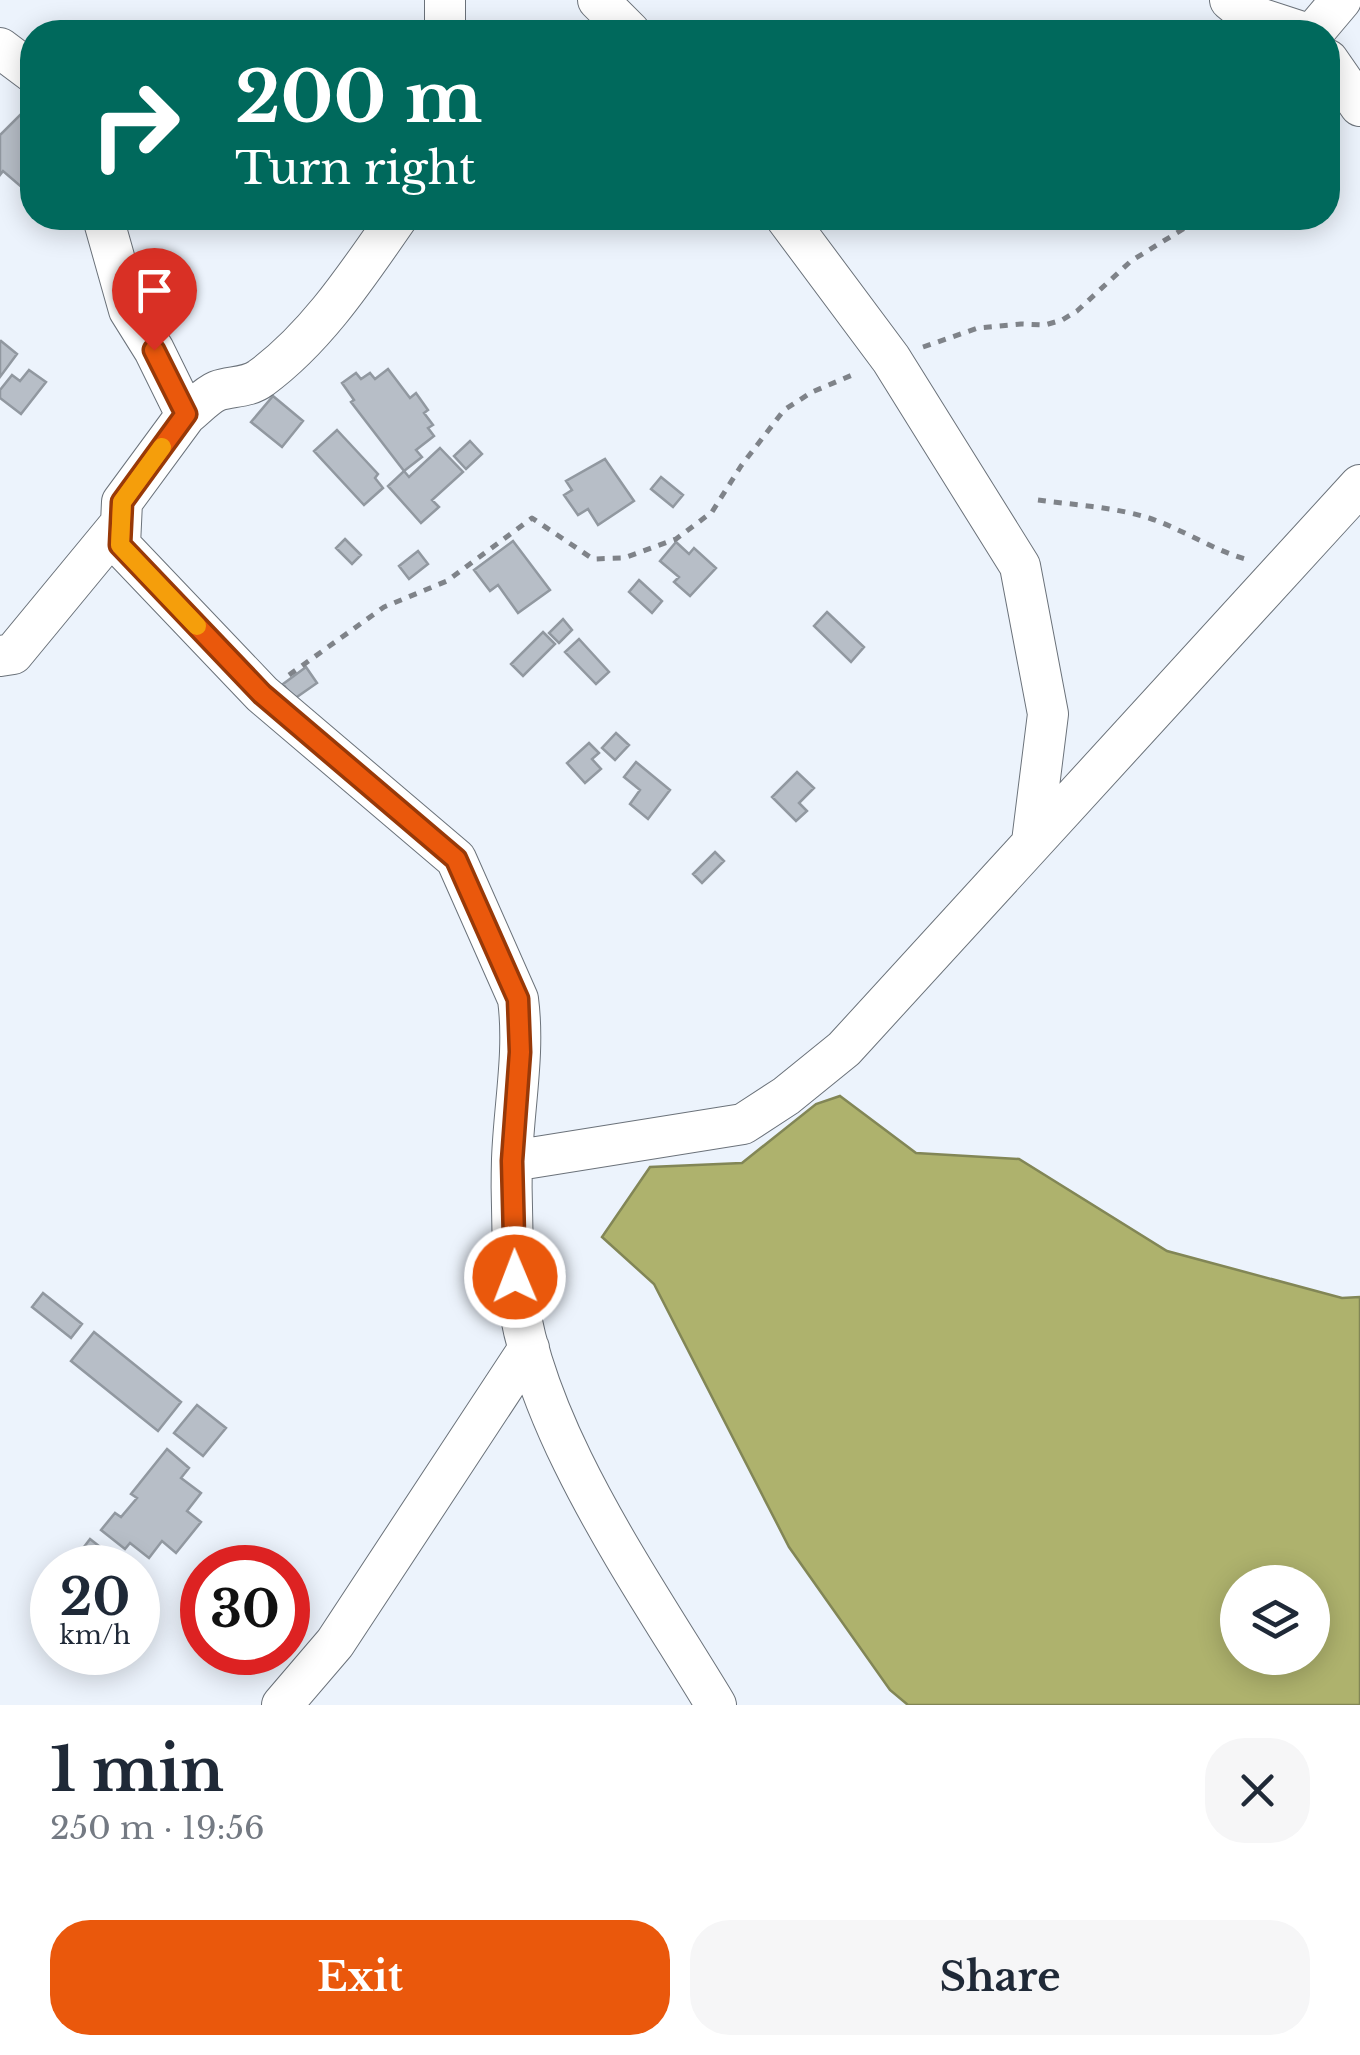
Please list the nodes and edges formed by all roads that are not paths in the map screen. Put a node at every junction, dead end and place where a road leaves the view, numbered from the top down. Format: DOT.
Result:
graph roads {
  1 [pos="598,0"];
  2 [pos="1230,0"];
  3 [pos="1341,0"];
  4 [pos="618,20"];
  5 [pos="1265,20"];
  6 [pos="1324,20"];
  7 [pos="1340,77"];
  8 [pos="1360,106"];
  9 [pos="106,230"];
  10 [pos="388,230"];
  11 [pos="795,230"];
  12 [pos="186,414"];
  13 [pos="1360,486"];
  14 [pos="121,524"];
  15 [pos="0,656"];
  16 [pos="1032,842"];
  17 [pos="512,1161"];
  18 [pos="528,1348"];
  19 [pos="282,1705"];
  20 [pos="716,1705"];
  1 -- 4 [label="street"];
  2 -- 5 [label="street"];
  3 -- 6 [label="street"];
  7 -- 8 [label="street"];
  9 -- 12 [label="street"];
  10 -- 12 [label="street"];
  11 -- 16 [label="street"];
  12 -- 14 [label="street"];
  13 -- 16 [label="street"];
  14 -- 15 [label="street"];
  14 -- 17 [label="street"];
  16 -- 17 [label="street"];
  17 -- 18 [label="street"];
  18 -- 19 [label="street"];
  18 -- 20 [label="street"];
}
